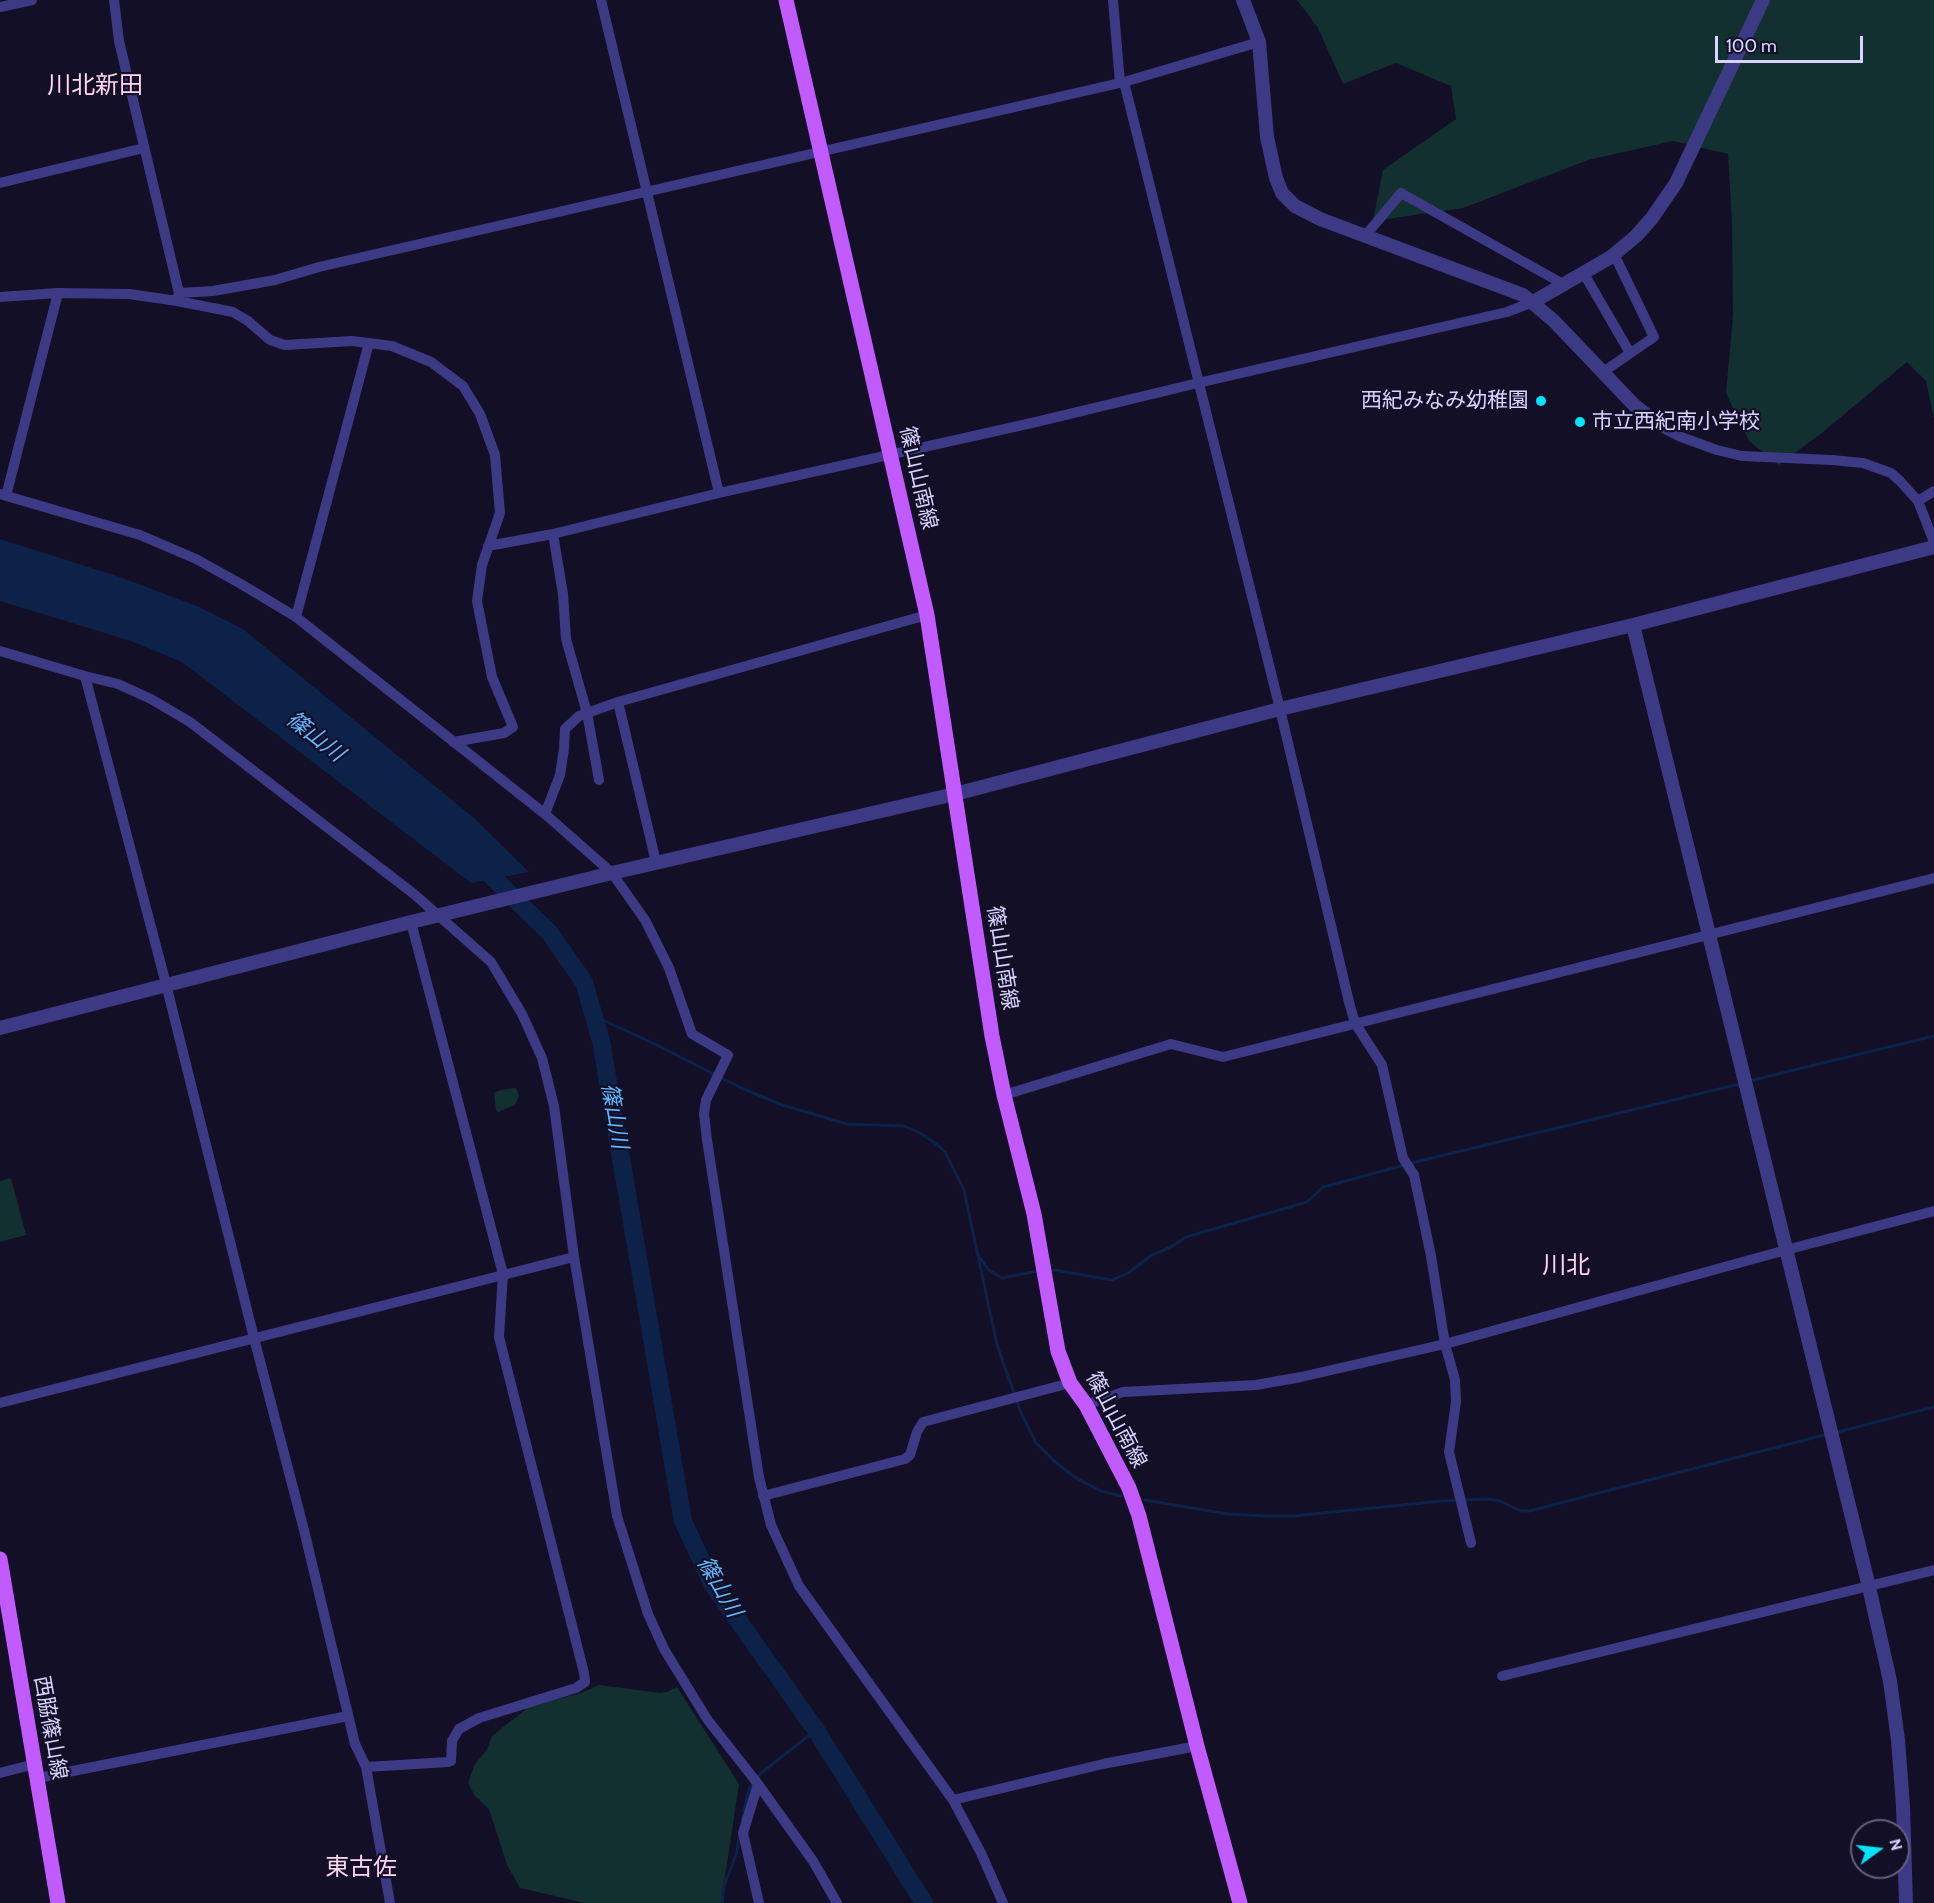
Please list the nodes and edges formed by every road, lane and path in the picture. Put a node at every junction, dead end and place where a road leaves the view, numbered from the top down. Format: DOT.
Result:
graph roads {
  1 [pos="32,0"];
  2 [pos="114,0"];
  3 [pos="601,0"];
  4 [pos="786,0"];
  5 [pos="1113,0"];
  6 [pos="1243,0"];
  7 [pos="1763,0"];
  8 [pos="0,7"];
  9 [pos="1259,42"];
  10 [pos="1122,82"];
  11 [pos="144,148"];
  12 [pos="822,153"];
  13 [pos="0,183"];
  14 [pos="647,193"];
  15 [pos="1366,235"];
  16 [pos="1614,254"];
  17 [pos="1583,272"];
  18 [pos="1563,284"];
  19 [pos="58,293"];
  20 [pos="0,297"];
  21 [pos="178,297"];
  22 [pos="1533,302"];
  23 [pos="369,343"];
  24 [pos="1630,353"];
  25 [pos="1603,372"];
  26 [pos="1198,383"];
  27 [pos="1648,416"];
  28 [pos="891,455"];
  29 [pos="1934,491"];
  30 [pos="719,493"];
  31 [pos="3,495"];
  32 [pos="1918,501"];
  33 [pos="553,534"];
  34 [pos="1934,542"];
  35 [pos="488,546"];
  36 [pos="1934,547"];
  37 [pos="927,615"];
  38 [pos="296,617"];
  39 [pos="1633,625"];
  40 [pos="0,651"];
  41 [pos="84,676"];
  42 [pos="618,702"];
  43 [pos="1280,709"];
  44 [pos="587,713"];
  45 [pos="453,742"];
  46 [pos="599,780"];
  47 [pos="955,794"];
  48 [pos="545,814"];
  49 [pos="656,862"];
  50 [pos="607,874"];
  51 [pos="1934,878"];
  52 [pos="441,914"];
  53 [pos="411,922"];
  54 [pos="1709,935"];
  55 [pos="166,984"];
  56 [pos="1355,1023"];
  57 [pos="0,1028"];
  58 [pos="1004,1095"];
  59 [pos="1934,1211"];
  60 [pos="1786,1250"];
  61 [pos="574,1257"];
  62 [pos="503,1274"];
  63 [pos="254,1338"];
  64 [pos="1445,1344"];
  65 [pos="1071,1383"];
  66 [pos="0,1403"];
  67 [pos="1086,1406"];
  68 [pos="763,1496"];
  69 [pos="1471,1543"];
  70 [pos="0,1559"];
  71 [pos="1934,1570"];
  72 [pos="1869,1587"];
  73 [pos="1502,1676"];
  74 [pos="348,1716"];
  75 [pos="1197,1746"];
  76 [pos="366,1767"];
  77 [pos="36,1771"];
  78 [pos="0,1773"];
  79 [pos="758,1784"];
  80 [pos="952,1800"];
  81 [pos="58,1903"];
  82 [pos="390,1903"];
  83 [pos="759,1903"];
  84 [pos="837,1903"];
  85 [pos="1003,1903"];
  86 [pos="1240,1903"];
  87 [pos="1906,1903"];
  1 -- 8 [label="street"];
  2 -- 11 [label="street"];
  3 -- 14 [label="street"];
  4 -- 12 [label="main road, 篠山山南線"];
  5 -- 10 [label="street"];
  6 -- 9 [label="street"];
  7 -- 16 [label="street"];
  9 -- 10 [label="street"];
  9 -- 15 [label="street"];
  10 -- 12 [label="street"];
  10 -- 26 [label="street"];
  11 -- 13 [label="street"];
  11 -- 21 [label="street"];
  12 -- 14 [label="street"];
  12 -- 28 [label="main road, 篠山山南線"];
  14 -- 21 [label="street"];
  14 -- 30 [label="street"];
  15 -- 18 [label="street"];
  15 -- 22 [label="street"];
  16 -- 17 [label="street"];
  16 -- 24 [label="street"];
  17 -- 18 [label="street"];
  17 -- 24 [label="street"];
  18 -- 22 [label="street"];
  19 -- 20 [label="street"];
  19 -- 21 [label="street"];
  19 -- 31 [label="street"];
  21 -- 23 [label="street"];
  22 -- 25 [label="street"];
  22 -- 26 [label="street"];
  23 -- 35 [label="street"];
  23 -- 38 [label="street"];
  24 -- 25 [label="street"];
  25 -- 27 [label="street"];
  26 -- 28 [label="street"];
  26 -- 43 [label="street"];
  27 -- 32 [label="street"];
  28 -- 30 [label="street"];
  28 -- 37 [label="main road, 篠山山南線"];
  29 -- 32 [label="street"];
  30 -- 33 [label="street"];
  31 -- 38 [label="street"];
  32 -- 34 [label="street"];
  33 -- 35 [label="street"];
  33 -- 44 [label="street"];
  35 -- 45 [label="street"];
  36 -- 39 [label="street"];
  37 -- 42 [label="street"];
  37 -- 47 [label="main road, 篠山山南線"];
  38 -- 45 [label="street"];
  39 -- 43 [label="street"];
  39 -- 54 [label="street"];
  40 -- 41 [label="street"];
  41 -- 52 [label="street"];
  41 -- 55 [label="street"];
  42 -- 44 [label="street"];
  42 -- 49 [label="street"];
  43 -- 47 [label="street"];
  43 -- 56 [label="street"];
  44 -- 46 [label="street"];
  44 -- 48 [label="street"];
  45 -- 48 [label="street"];
  47 -- 49 [label="street"];
  47 -- 58 [label="main road, 篠山山南線"];
  48 -- 50 [label="street"];
  49 -- 50 [label="street"];
  50 -- 52 [label="street"];
  50 -- 68 [label="street"];
  51 -- 54 [label="street"];
  52 -- 53 [label="street"];
  52 -- 61 [label="street"];
  53 -- 55 [label="street"];
  53 -- 62 [label="street"];
  54 -- 56 [label="street"];
  54 -- 60 [label="street"];
  55 -- 57 [label="street"];
  55 -- 63 [label="street"];
  56 -- 58 [label="street"];
  56 -- 64 [label="street"];
  58 -- 65 [label="main road, 篠山山南線"];
  59 -- 60 [label="street"];
  60 -- 64 [label="street"];
  60 -- 72 [label="street"];
  61 -- 62 [label="street"];
  61 -- 79 [label="street"];
  62 -- 63 [label="street"];
  62 -- 76 [label="street"];
  63 -- 66 [label="street"];
  63 -- 74 [label="street"];
  64 -- 67 [label="street"];
  64 -- 69 [label="street"];
  65 -- 67 [label="main road, 篠山山南線"];
  65 -- 68 [label="street"];
  67 -- 75 [label="main road, 篠山山南線"];
  68 -- 80 [label="street"];
  70 -- 77 [label="main road, 西脇篠山線"];
  71 -- 72 [label="street"];
  72 -- 73 [label="street"];
  72 -- 87 [label="street"];
  74 -- 76 [label="street"];
  74 -- 77 [label="street"];
  75 -- 80 [label="street"];
  75 -- 86 [label="main road, 篠山山南線"];
  76 -- 82 [label="street"];
  77 -- 78 [label="street"];
  77 -- 81 [label="main road, 西脇篠山線"];
  79 -- 83 [label="street"];
  79 -- 84 [label="street"];
  80 -- 85 [label="street"];
}
